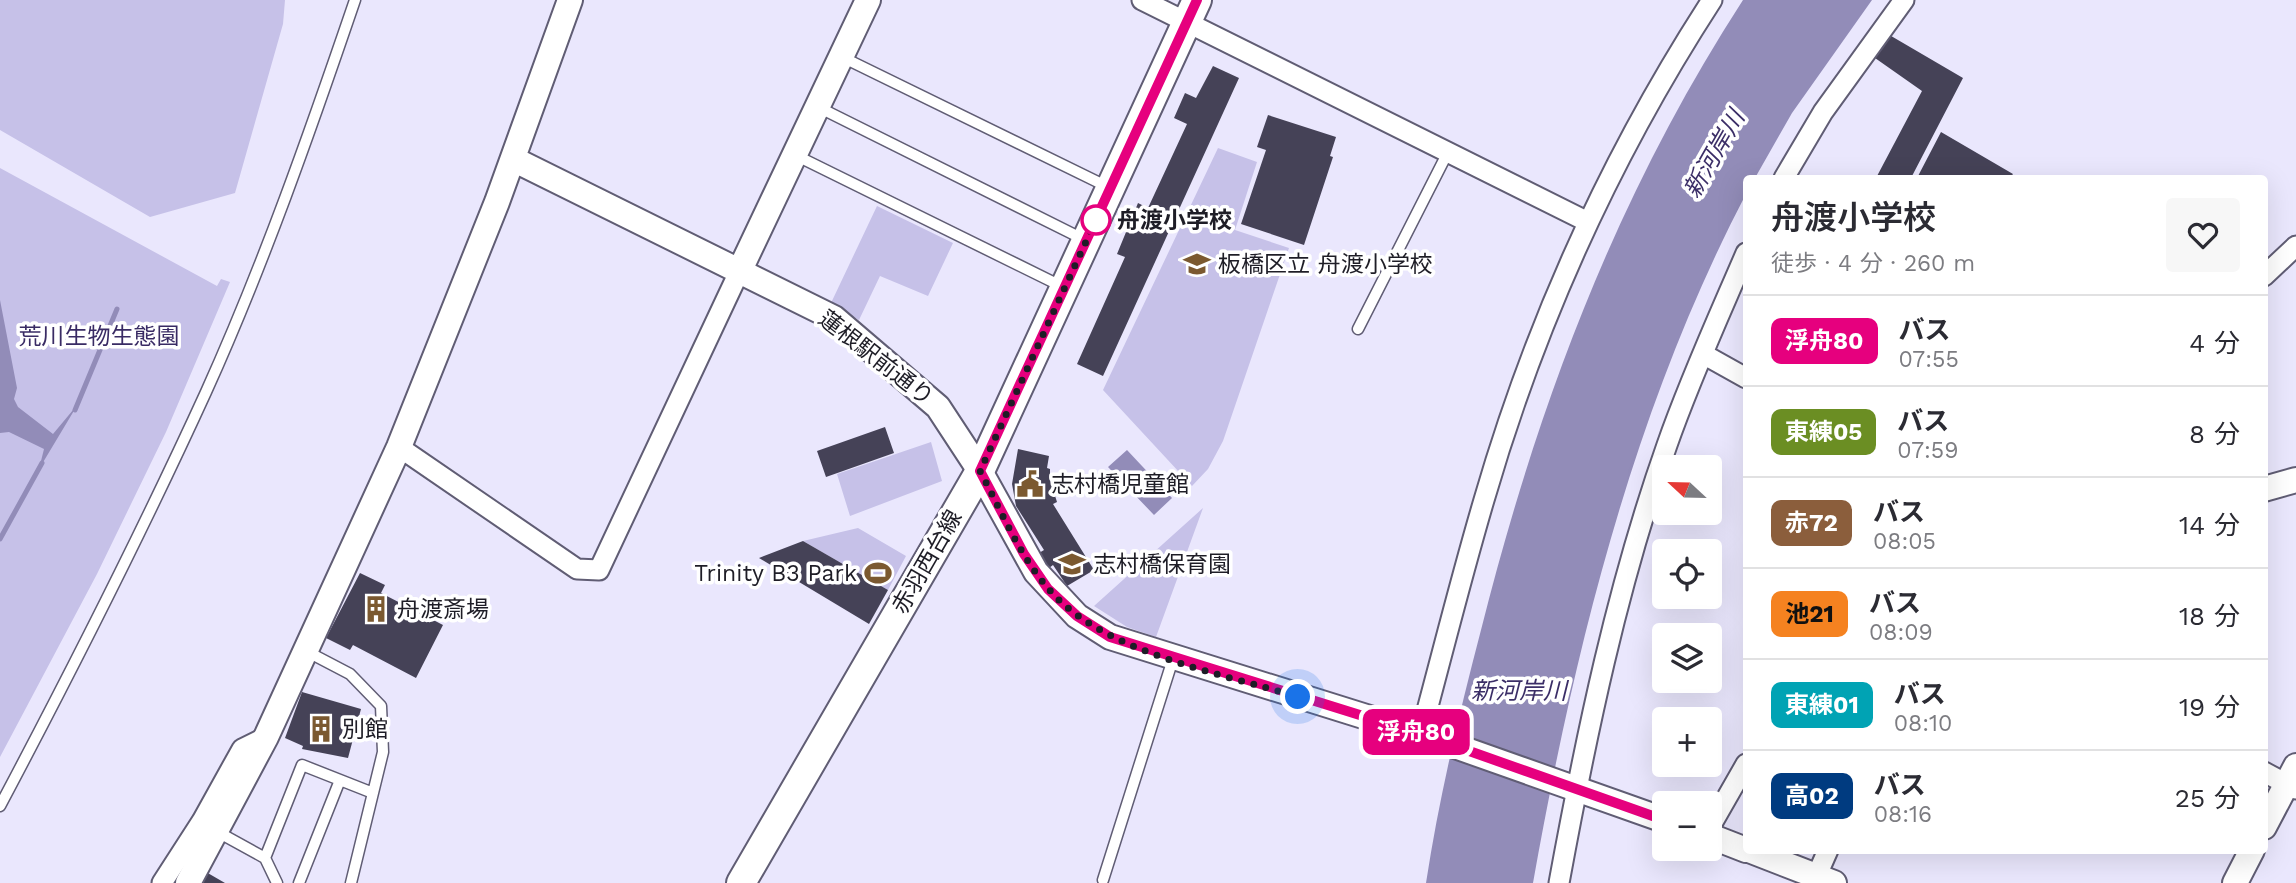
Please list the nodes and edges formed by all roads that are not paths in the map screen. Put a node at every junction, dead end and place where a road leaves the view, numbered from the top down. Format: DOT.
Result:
graph roads {
  1 [pos="355,0"];
  2 [pos="570,0"];
  3 [pos="868,0"];
  4 [pos="1142,0"];
  5 [pos="1712,0"];
  6 [pos="1904,0"];
  7 [pos="1192,11"];
  8 [pos="841,57"];
  9 [pos="817,107"];
  10 [pos="795,154"];
  11 [pos="1447,154"];
  12 [pos="513,159"];
  13 [pos="1786,175"];
  14 [pos="1111,189"];
  15 [pos="1588,222"];
  16 [pos="1087,240"];
  17 [pos="2296,246"];
  18 [pos="1743,260"];
  19 [pos="739,272"];
  20 [pos="2268,272"];
  21 [pos="1065,288"];
  22 [pos="1358,328"];
  23 [pos="1703,354"];
  24 [pos="1743,376"];
  25 [pos="400,447"];
  26 [pos="980,471"];
  27 [pos="2295,483"];
  28 [pos="2268,488"];
  29 [pos="306,651"];
  30 [pos="1173,659"];
  31 [pos="1428,736"];
  32 [pos="266,737"];
  33 [pos="1743,770"];
  34 [pos="2268,773"];
  35 [pos="340,780"];
  36 [pos="2293,780"];
  37 [pos="1572,788"];
  38 [pos="373,793"];
  39 [pos="0,806"];
  40 [pos="1722,806"];
  41 [pos="1652,816"];
  42 [pos="2268,821"];
  43 [pos="216,831"];
  44 [pos="1722,840"];
  45 [pos="1743,848"];
  46 [pos="1758,854"];
  47 [pos="1827,854"];
  48 [pos="2250,854"];
  49 [pos="265,858"];
  50 [pos="1103,880"];
  51 [pos="1822,880"];
  52 [pos="162,883"];
  53 [pos="188,883"];
  54 [pos="277,883"];
  55 [pos="299,883"];
  56 [pos="351,883"];
  57 [pos="741,883"];
  58 [pos="1559,883"];
  59 [pos="2235,883"];
  1 -- 39 [label="lane"];
  2 -- 12 [label="street"];
  3 -- 8 [label="street"];
  4 -- 7 [label="street"];
  5 -- 15 [label="street"];
  6 -- 13 [label="street"];
  7 -- 11 [label="street"];
  7 -- 14 [label="main road, 赤羽西台線"];
  8 -- 9 [label="street"];
  8 -- 14 [label="lane"];
  9 -- 10 [label="street"];
  9 -- 16 [label="lane"];
  10 -- 19 [label="street"];
  10 -- 21 [label="lane"];
  11 -- 15 [label="street"];
  11 -- 22 [label="lane"];
  12 -- 19 [label="street, 蓮根駅前通り"];
  12 -- 25 [label="street"];
  14 -- 16 [label="main road, 赤羽西台線"];
  15 -- 31 [label="street"];
  16 -- 21 [label="main road, 赤羽西台線"];
  17 -- 20 [label="street"];
  18 -- 23 [label="street"];
  19 -- 25 [label="street"];
  19 -- 26 [label="street, 蓮根駅前通り"];
  21 -- 26 [label="main road, 赤羽西台線"];
  23 -- 24 [label="street"];
  23 -- 37 [label="street"];
  25 -- 29 [label="street"];
  26 -- 30 [label="street, 蓮根駅前通り"];
  26 -- 57 [label="main road, 赤羽西台線"];
  27 -- 28 [label="street"];
  29 -- 32 [label="street"];
  29 -- 38 [label="lane"];
  30 -- 31 [label="street, 蓮根駅前通り"];
  30 -- 50 [label="lane"];
  31 -- 37 [label="street, 蓮根駅前通り"];
  32 -- 43 [label="street"];
  32 -- 52 [label="street"];
  33 -- 40 [label="street"];
  34 -- 36 [label="street"];
  35 -- 38 [label="lane"];
  35 -- 49 [label="lane"];
  35 -- 55 [label="lane"];
  36 -- 42 [label="street"];
  37 -- 41 [label="street"];
  37 -- 58 [label="street"];
  38 -- 56 [label="lane"];
  43 -- 49 [label="lane"];
  43 -- 53 [label="street"];
  44 -- 45 [label="street"];
  46 -- 51 [label="street"];
  47 -- 51 [label="street"];
  48 -- 59 [label="street"];
  49 -- 54 [label="lane"];
}
